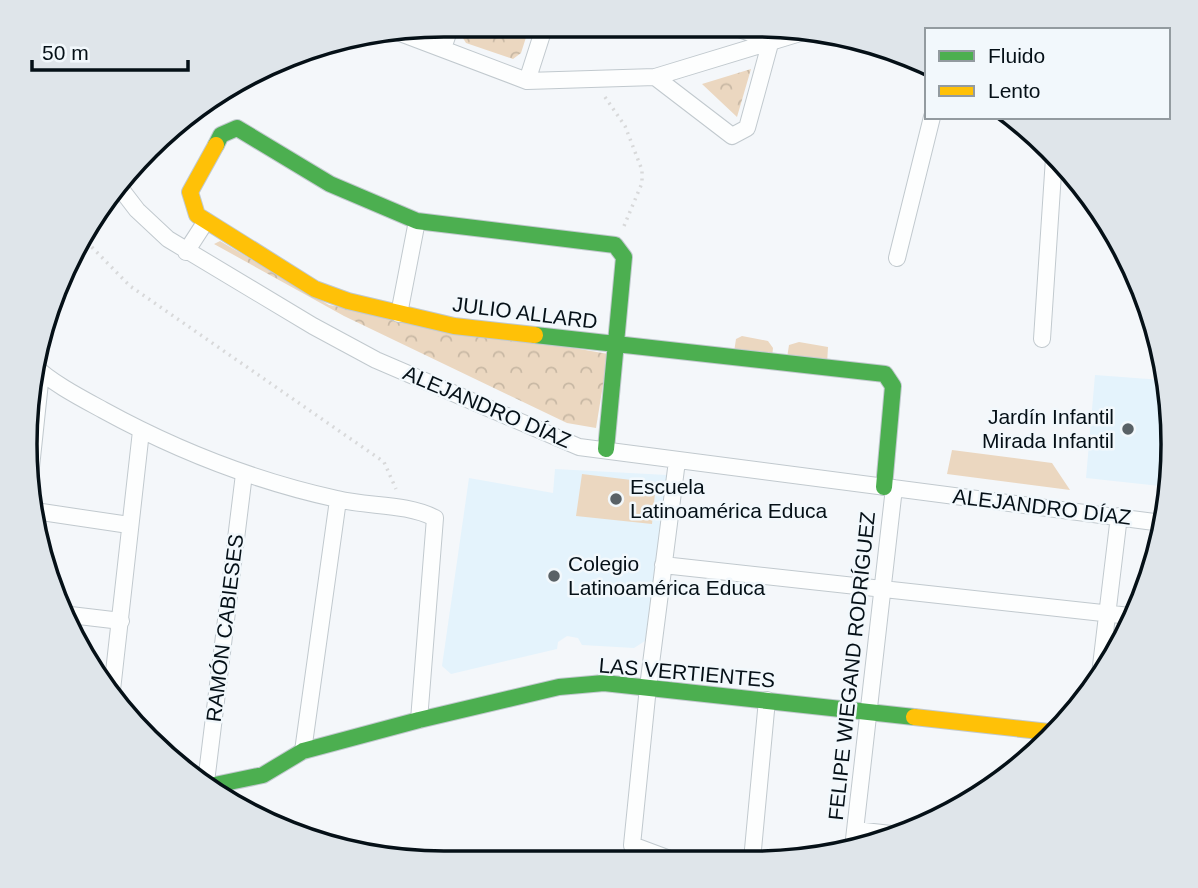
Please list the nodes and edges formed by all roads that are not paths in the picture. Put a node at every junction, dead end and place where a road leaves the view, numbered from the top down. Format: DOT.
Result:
graph roads {
  1 [pos="447,37"];
  2 [pos="541,37"];
  3 [pos="763,37"];
  4 [pos="415,38"];
  5 [pos="779,38"];
  6 [pos="771,40"];
  7 [pos="443,48"];
  8 [pos="655,76"];
  9 [pos="527,81"];
  10 [pos="932,119"];
  11 [pos="1053,168"];
  12 [pos="124,192"];
  13 [pos="206,221"];
  14 [pos="417,221"];
  15 [pos="186,252"];
  16 [pos="897,258"];
  17 [pos="399,314"];
  18 [pos="1042,339"];
  19 [pos="616,345"];
  20 [pos="44,372"];
  21 [pos="893,386"];
  22 [pos="141,431"];
  23 [pos="606,449"];
  24 [pos="677,461"];
  25 [pos="244,474"];
  26 [pos="889,487"];
  27 [pos="338,500"];
  28 [pos="43,512"];
  29 [pos="1119,516"];
  30 [pos="1153,522"];
  31 [pos="130,525"];
  32 [pos="663,565"];
  33 [pos="882,591"];
  34 [pos="1107,612"];
  35 [pos="1124,614"];
  36 [pos="75,616"];
  37 [pos="121,621"];
  38 [pos="1102,656"];
  39 [pos="113,681"];
  40 [pos="648,687"];
  41 [pos="767,700"];
  42 [pos="868,712"];
  43 [pos="419,720"];
  44 [pos="1043,731"];
  45 [pos="303,751"];
  46 [pos="207,775"];
  47 [pos="220,784"];
  48 [pos="855,830"];
  49 [pos="876,832"];
  50 [pos="854,838"];
  51 [pos="648,851"];
  52 [pos="753,851"];
  1 -- 7 [label="street"];
  2 -- 9 [label="street"];
  3 -- 6 [label="street"];
  4 -- 7 [label="street"];
  5 -- 6 [label="street"];
  6 -- 8 [label="street"];
  6 -- 8 [label="street"];
  7 -- 9 [label="street"];
  8 -- 9 [label="street"];
  10 -- 16 [label="street"];
  11 -- 18 [label="street"];
  12 -- 15 [label="street, ALEJANDRO DÍAZ"];
  13 -- 14 [label="street"];
  13 -- 15 [label="street"];
  13 -- 17 [label="street, JULIO ALLARD"];
  14 -- 17 [label="street"];
  14 -- 19 [label="street"];
  15 -- 23 [label="street, ALEJANDRO DÍAZ"];
  17 -- 19 [label="street, JULIO ALLARD"];
  19 -- 21 [label="street, JULIO ALLARD"];
  19 -- 23 [label="street"];
  20 -- 22 [label="street"];
  21 -- 26 [label="street, FELIPE WIEGAND RODRÍGUEZ"];
  22 -- 25 [label="street"];
  22 -- 31 [label="street"];
  23 -- 24 [label="street, ALEJANDRO DÍAZ"];
  24 -- 26 [label="street, ALEJANDRO DÍAZ"];
  24 -- 32 [label="street"];
  25 -- 27 [label="street"];
  25 -- 46 [label="street, RAMÓN CABIESES"];
  26 -- 29 [label="street, ALEJANDRO DÍAZ"];
  26 -- 33 [label="street, FELIPE WIEGAND RODRÍGUEZ"];
  27 -- 43 [label="street"];
  27 -- 45 [label="street"];
  28 -- 31 [label="street"];
  29 -- 30 [label="street, ALEJANDRO DÍAZ"];
  29 -- 34 [label="street"];
  31 -- 37 [label="street"];
  32 -- 33 [label="street"];
  32 -- 40 [label="street"];
  33 -- 34 [label="street"];
  33 -- 42 [label="street, FELIPE WIEGAND RODRÍGUEZ"];
  34 -- 35 [label="street"];
  34 -- 38 [label="street"];
  36 -- 37 [label="street"];
  37 -- 39 [label="street"];
  40 -- 41 [label="street, LAS VERTIENTES"];
  40 -- 43 [label="street, LAS VERTIENTES"];
  40 -- 51 [label="street"];
  41 -- 42 [label="street, LAS VERTIENTES"];
  41 -- 52 [label="street"];
  42 -- 44 [label="street, LAS VERTIENTES"];
  42 -- 48 [label="street, FELIPE WIEGAND RODRÍGUEZ"];
  43 -- 45 [label="street, LAS VERTIENTES"];
  45 -- 47 [label="street, LAS VERTIENTES"];
  48 -- 49 [label="street"];
  48 -- 50 [label="street, FELIPE WIEGAND RODRÍGUEZ"];
}
